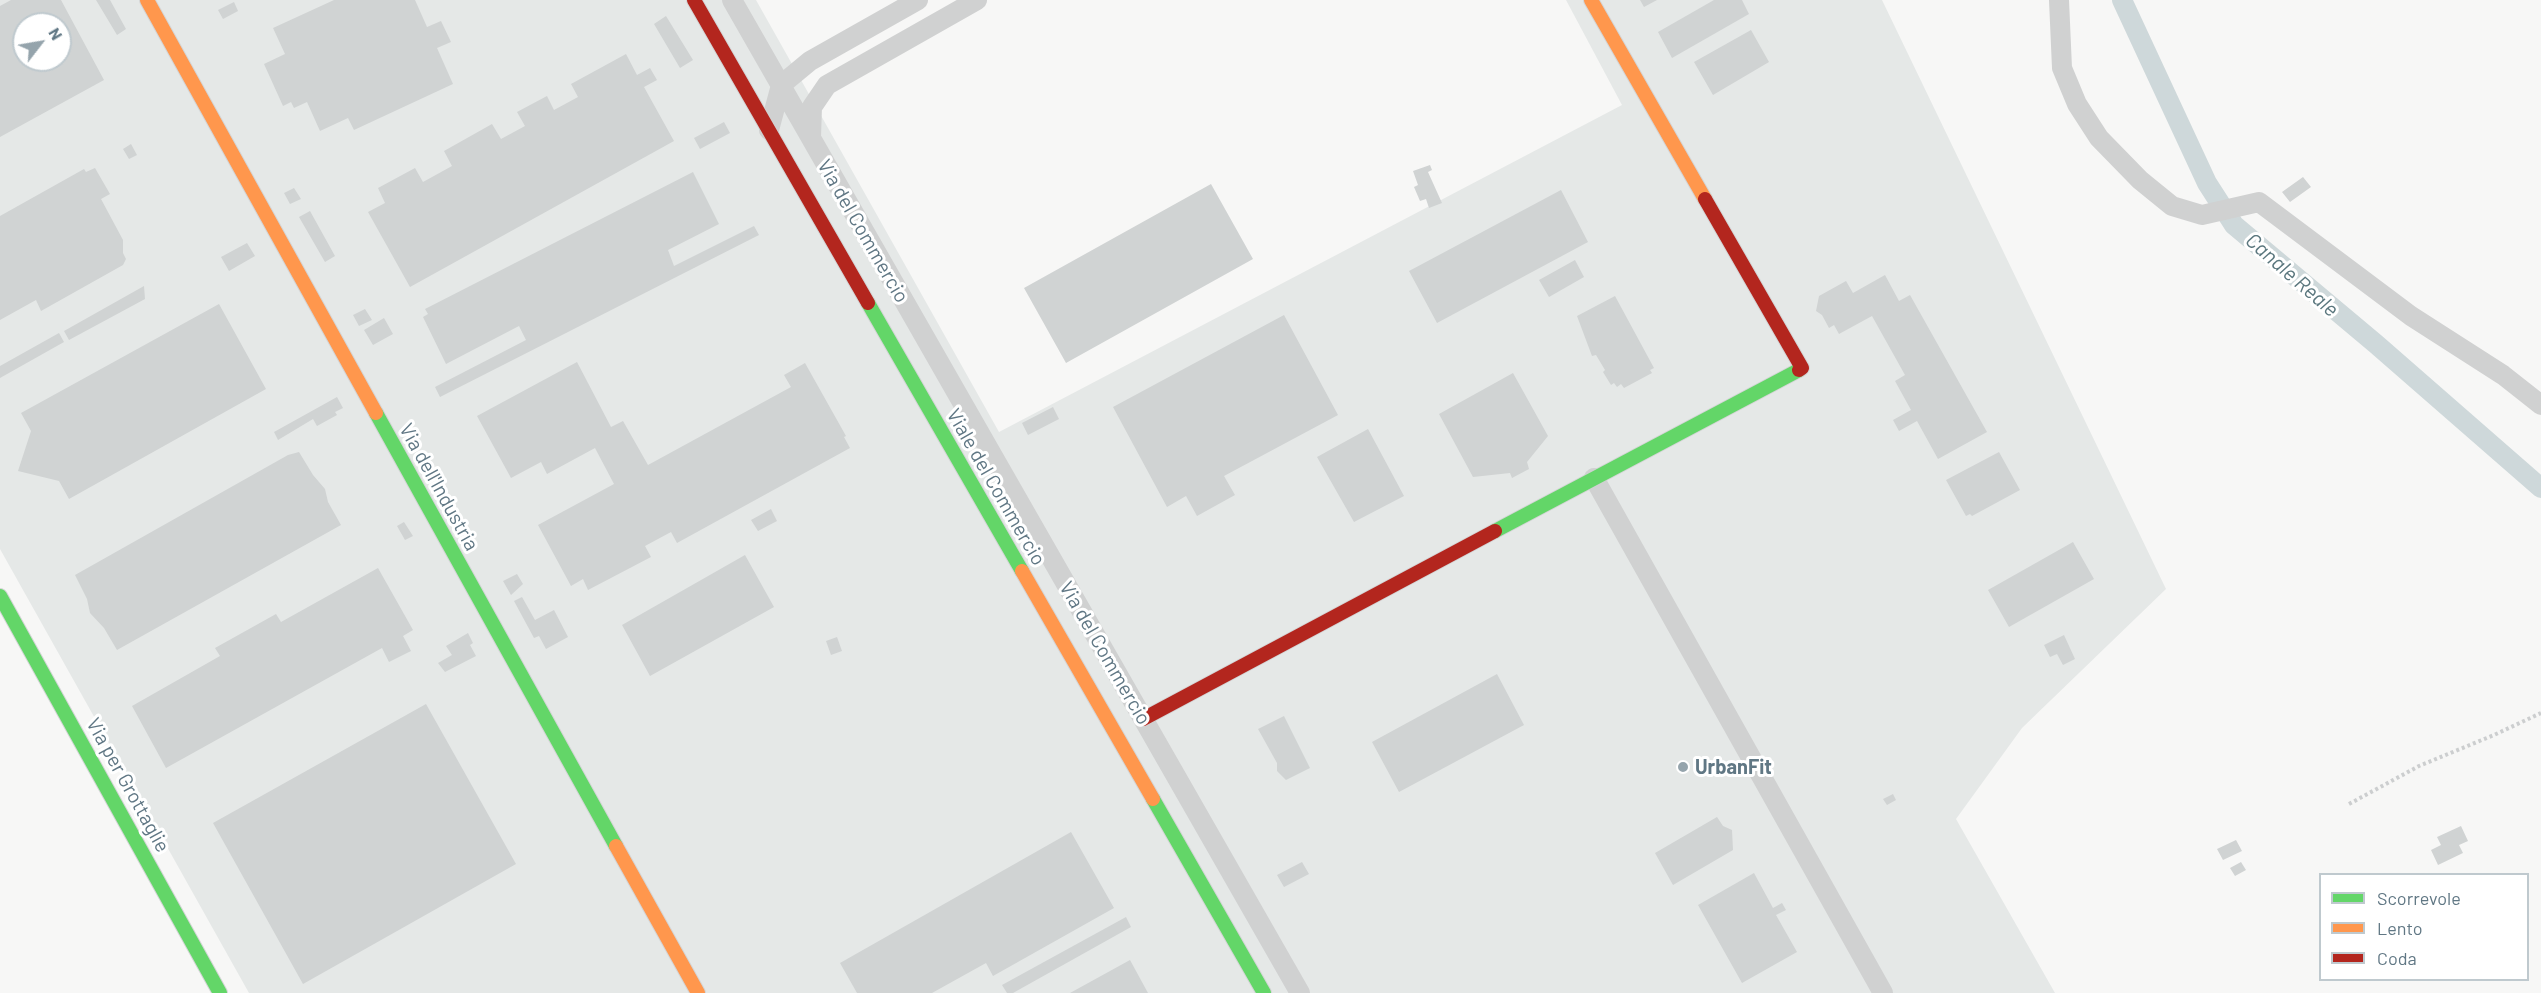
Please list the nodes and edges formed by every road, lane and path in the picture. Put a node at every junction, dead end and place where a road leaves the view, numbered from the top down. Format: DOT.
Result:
graph roads {
  1 [pos="147,0"];
  2 [pos="694,0"];
  3 [pos="732,0"];
  4 [pos="918,0"];
  5 [pos="977,0"];
  6 [pos="1591,0"];
  7 [pos="2059,0"];
  8 [pos="781,85"];
  9 [pos="769,130"];
  10 [pos="811,140"];
  11 [pos="2541,405"];
  12 [pos="1594,478"];
  13 [pos="0,596"];
  14 [pos="2541,713"];
  15 [pos="1143,719"];
  16 [pos="2349,804"];
  17 [pos="220,993"];
  18 [pos="698,993"];
  19 [pos="1264,993"];
  20 [pos="1300,993"];
  21 [pos="1883,993"];
  1 -- 18 [label="street, Via dell'Industria"];
  2 -- 9 [label="street, Viale del Commercio"];
  3 -- 8 [label="street, Via del Commercio"];
  4 -- 8 [label="street"];
  5 -- 10 [label="street"];
  6 -- 12 [label="street"];
  7 -- 11 [label="street"];
  8 -- 9 [label="street"];
  8 -- 10 [label="street, Via del Commercio"];
  9 -- 19 [label="street, Viale del Commercio"];
  10 -- 15 [label="street, Via del Commercio"];
  12 -- 15 [label="street"];
  12 -- 21 [label="street"];
  13 -- 17 [label="street, Via per Grottaglie"];
  14 -- 16 [label="path"];
  15 -- 20 [label="street, Via del Commercio"];
}
